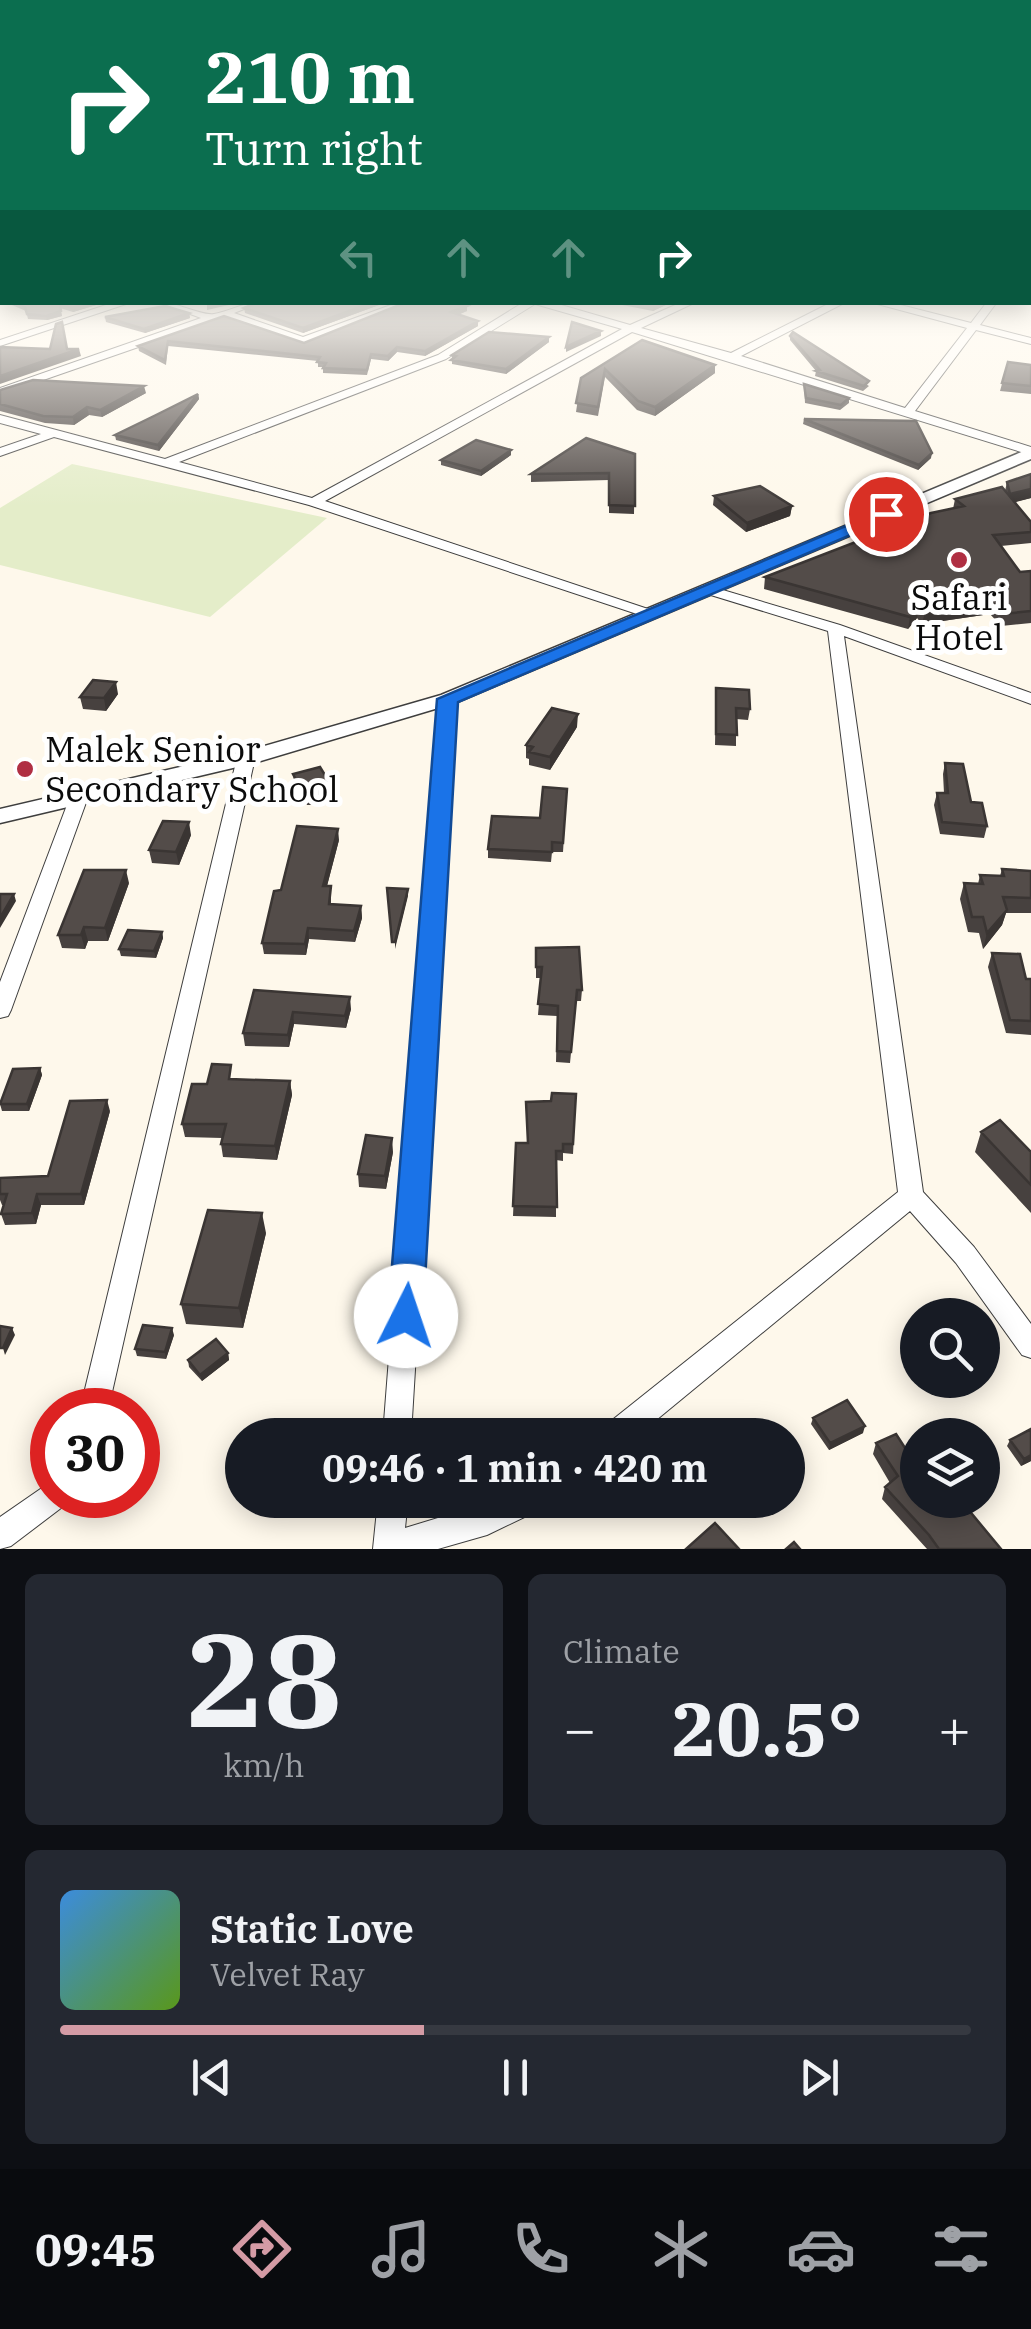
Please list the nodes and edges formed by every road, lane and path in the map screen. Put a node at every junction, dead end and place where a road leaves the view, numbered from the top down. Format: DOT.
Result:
graph roads {
  1 [pos="87,362"];
  2 [pos="424,362"];
  3 [pos="569,362"];
  4 [pos="749,362"];
  5 [pos="948,362"];
  6 [pos="0,392"];
  7 [pos="908,412"];
  8 [pos="0,419"];
  9 [pos="54,433"];
  10 [pos="0,452"];
  11 [pos="1031,452"];
  12 [pos="166,463"];
  13 [pos="314,502"];
  14 [pos="706,589"];
  15 [pos="646,613"];
  16 [pos="835,628"];
  17 [pos="448,699"];
  18 [pos="1031,700"];
  19 [pos="246,758"];
  20 [pos="79,797"];
  21 [pos="0,816"];
  22 [pos="0,1010"];
  23 [pos="910,1196"];
  24 [pos="1031,1346"];
  25 [pos="99,1388"];
  26 [pos="398,1418"];
  27 [pos="637,1418"];
  28 [pos="30,1513"];
  29 [pos="392,1518"];
  30 [pos="491,1518"];
  31 [pos="0,1534"];
  32 [pos="389,1549"];
  1 -- 6 [label="street"];
  2 -- 12 [label="street"];
  3 -- 13 [label="street"];
  4 -- 7 [label="street"];
  5 -- 7 [label="street"];
  7 -- 11 [label="street"];
  8 -- 9 [label="street"];
  9 -- 10 [label="street"];
  9 -- 12 [label="street"];
  11 -- 14 [label="street"];
  12 -- 13 [label="street"];
  13 -- 15 [label="street"];
  14 -- 15 [label="street"];
  14 -- 16 [label="street"];
  15 -- 17 [label="street"];
  16 -- 18 [label="street"];
  16 -- 23 [label="street"];
  17 -- 19 [label="street"];
  17 -- 26 [label="street"];
  19 -- 20 [label="street"];
  19 -- 25 [label="street"];
  20 -- 21 [label="street"];
  20 -- 22 [label="street"];
  23 -- 24 [label="street"];
  23 -- 27 [label="street"];
  28 -- 31 [label="street"];
  29 -- 32 [label="street"];
  30 -- 32 [label="street"];
}
